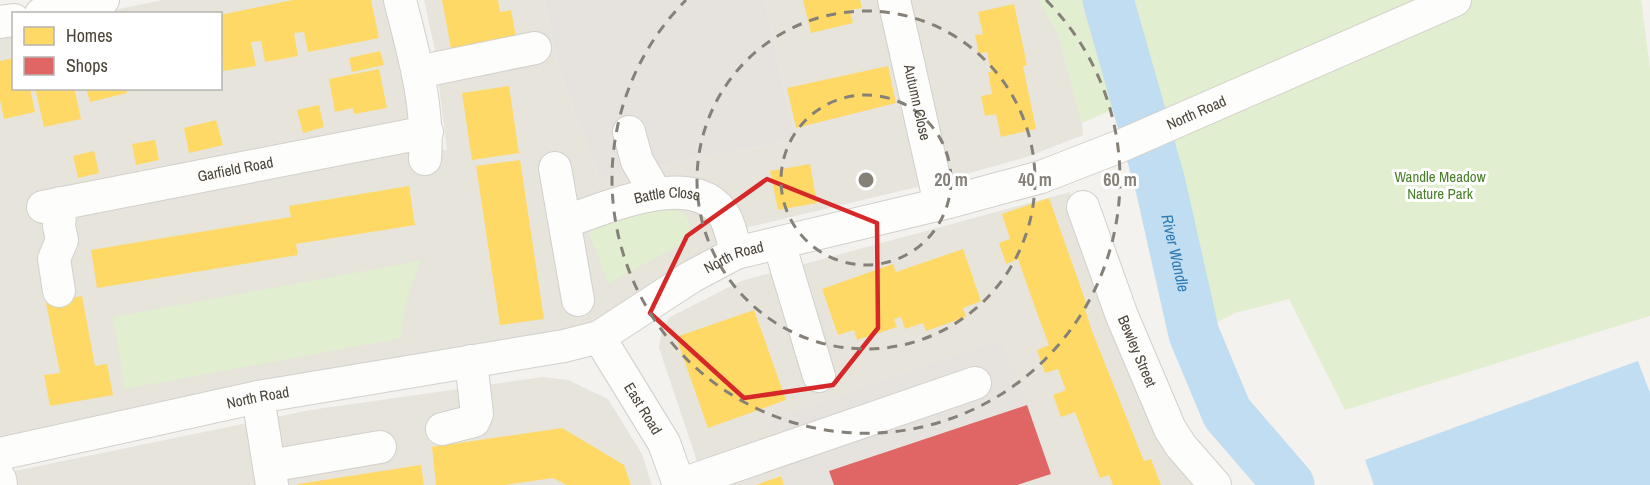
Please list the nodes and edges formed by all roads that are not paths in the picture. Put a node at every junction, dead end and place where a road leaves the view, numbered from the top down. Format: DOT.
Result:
graph roads {
  1 [pos="103,0"];
  2 [pos="400,0"];
  3 [pos="894,0"];
  4 [pos="1455,0"];
  5 [pos="50,12"];
  6 [pos="535,48"];
  7 [pos="418,72"];
  8 [pos="629,132"];
  9 [pos="555,168"];
  10 [pos="656,194"];
  11 [pos="940,204"];
  12 [pos="1083,207"];
  13 [pos="566,221"];
  14 [pos="779,243"];
  15 [pos="736,253"];
  16 [pos="59,291"];
  17 [pos="578,300"];
  18 [pos="599,337"];
  19 [pos="471,361"];
  20 [pos="819,376"];
  21 [pos="975,383"];
  22 [pos="258,397"];
  23 [pos="441,429"];
  24 [pos="380,447"];
  25 [pos="0,454"];
  26 [pos="270,476"];
  27 [pos="0,479"];
  28 [pos="1,485"];
  29 [pos="679,485"];
  30 [pos="1215,485"];
  1 -- 5 [label="street"];
  2 -- 7 [label="street, Garfield Road"];
  3 -- 11 [label="street, Autumn Close"];
  4 -- 11 [label="street, North Road"];
  6 -- 7 [label="street"];
  7 -- 16 [label="street, Garfield Road"];
  8 -- 10 [label="street"];
  9 -- 13 [label="street"];
  10 -- 13 [label="street, Battle Close"];
  10 -- 15 [label="street, Battle Close"];
  11 -- 14 [label="street, North Road"];
  12 -- 30 [label="street, Bewley Street"];
  13 -- 17 [label="street"];
  14 -- 15 [label="street, North Road"];
  14 -- 20 [label="street"];
  15 -- 18 [label="street, North Road"];
  18 -- 19 [label="street, North Road"];
  18 -- 29 [label="street, East Road"];
  19 -- 22 [label="street, North Road"];
  19 -- 23 [label="street"];
  21 -- 29 [label="street"];
  22 -- 25 [label="street, North Road"];
  22 -- 26 [label="street"];
  24 -- 26 [label="street"];
  27 -- 28 [label="street"];
}
